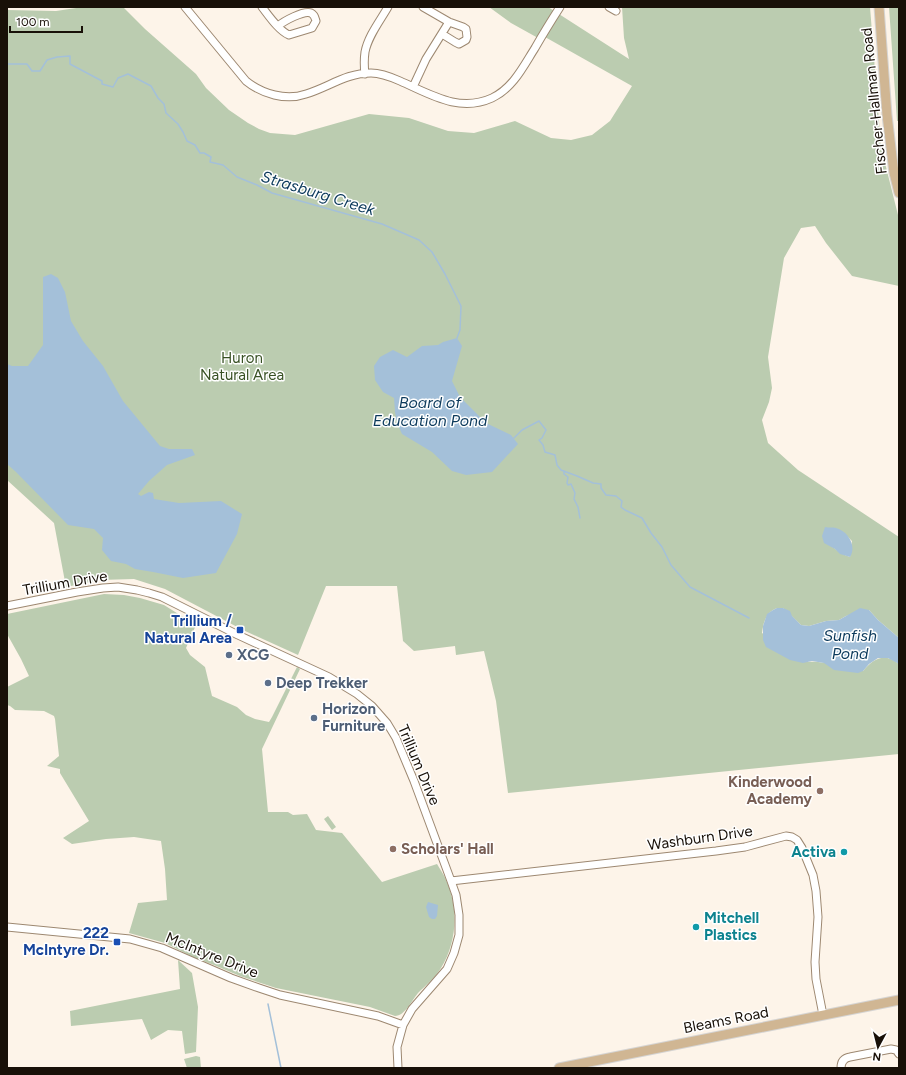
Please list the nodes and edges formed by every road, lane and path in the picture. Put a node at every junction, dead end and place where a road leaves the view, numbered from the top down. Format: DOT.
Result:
graph roads {
  1 [pos="185,7"];
  2 [pos="262,7"];
  3 [pos="388,7"];
  4 [pos="423,7"];
  5 [pos="560,7"];
  6 [pos="609,7"];
  7 [pos="879,7"];
  8 [pos="616,11"];
  9 [pos="449,22"];
  10 [pos="278,26"];
  11 [pos="442,34"];
  12 [pos="365,74"];
  13 [pos="413,87"];
  14 [pos="899,193"];
  15 [pos="7,606"];
  16 [pos="451,881"];
  17 [pos="7,927"];
  18 [pos="899,1000"];
  19 [pos="823,1015"];
  20 [pos="403,1025"];
  21 [pos="899,1054"];
  22 [pos="398,1068"];
  23 [pos="559,1068"];
  24 [pos="841,1068"];
  1 -- 12 [label="street"];
  2 -- 10 [label="street"];
  3 -- 12 [label="street"];
  4 -- 9 [label="street"];
  5 -- 13 [label="street"];
  6 -- 8 [label="street"];
  7 -- 14 [label="main road, Fischer-Hallman Road"];
  9 -- 11 [label="street"];
  9 -- 11 [label="street"];
  10 -- 10 [label="street"];
  11 -- 13 [label="street"];
  12 -- 13 [label="street"];
  15 -- 16 [label="street, Trillium Drive"];
  16 -- 19 [label="street, Washburn Drive"];
  16 -- 20 [label="street, Trillium Drive"];
  17 -- 20 [label="street, McIntyre Drive"];
  18 -- 19 [label="main road, Bleams Road"];
  19 -- 23 [label="main road, Bleams Road"];
  20 -- 22 [label="street, Trillium Drive"];
  21 -- 24 [label="street"];
}
